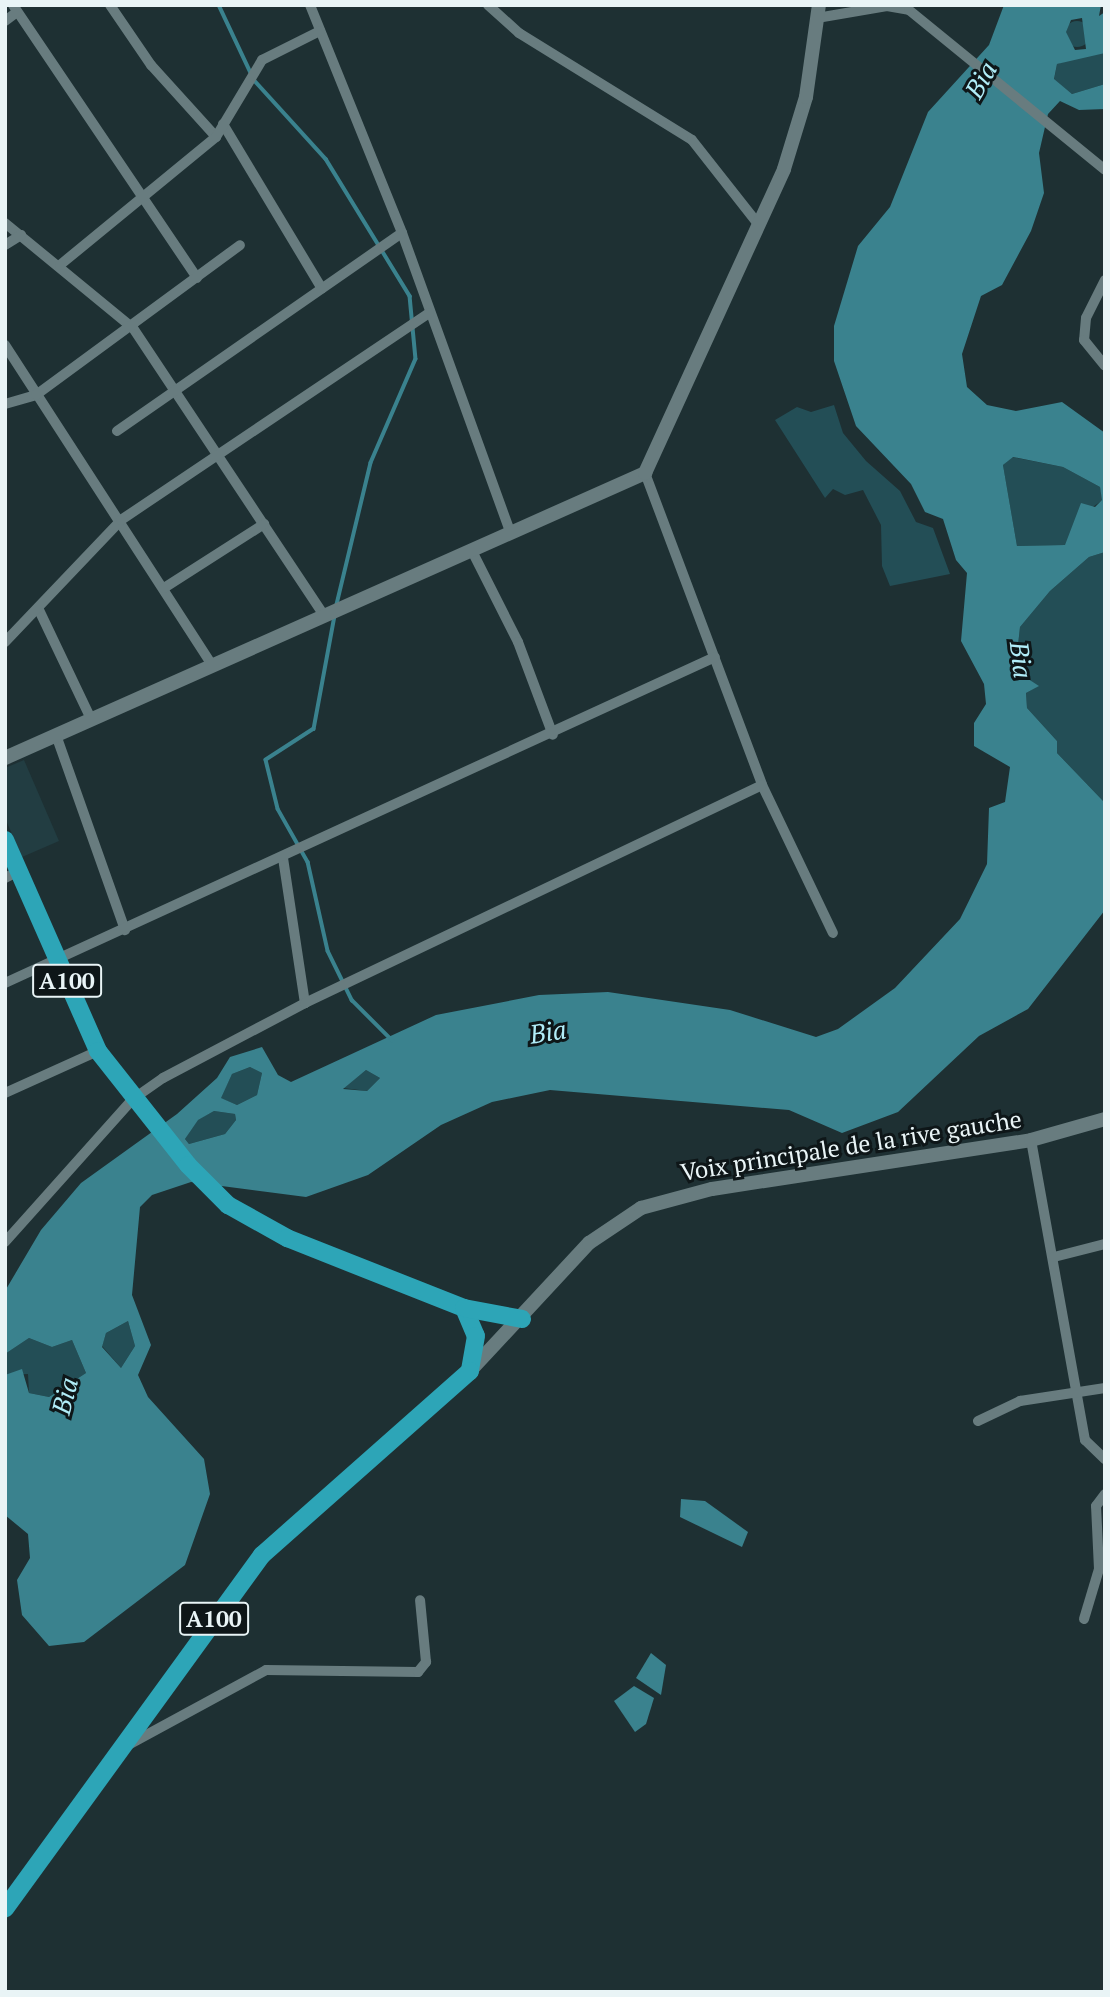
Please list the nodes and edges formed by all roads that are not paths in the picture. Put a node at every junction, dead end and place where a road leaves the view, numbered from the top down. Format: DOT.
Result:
graph roads {
  1 [pos="110,5"];
  2 [pos="310,5"];
  3 [pos="488,5"];
  4 [pos="15,8"];
  5 [pos="818,12"];
  6 [pos="5,21"];
  7 [pos="320,31"];
  8 [pos="223,124"];
  9 [pos="216,136"];
  10 [pos="1105,170"];
  11 [pos="140,202"];
  12 [pos="5,223"];
  13 [pos="758,224"];
  14 [pos="402,233"];
  15 [pos="21,235"];
  16 [pos="5,245"];
  17 [pos="240,245"];
  18 [pos="60,265"];
  19 [pos="197,278"];
  20 [pos="1105,280"];
  21 [pos="322,289"];
  22 [pos="429,313"];
  23 [pos="133,328"];
  24 [pos="5,345"];
  25 [pos="1105,366"];
  26 [pos="175,391"];
  27 [pos="36,394"];
  28 [pos="5,404"];
  29 [pos="117,431"];
  30 [pos="220,457"];
  31 [pos="645,473"];
  32 [pos="121,520"];
  33 [pos="264,524"];
  34 [pos="510,531"];
  35 [pos="471,549"];
  36 [pos="164,588"];
  37 [pos="39,610"];
  38 [pos="324,615"];
  39 [pos="5,642"];
  40 [pos="715,657"];
  41 [pos="212,665"];
  42 [pos="91,719"];
  43 [pos="56,735"];
  44 [pos="553,735"];
  45 [pos="5,758"];
  46 [pos="762,785"];
  47 [pos="5,840"];
  48 [pos="283,858"];
  49 [pos="12,875"];
  50 [pos="125,930"];
  51 [pos="833,933"];
  52 [pos="57,959"];
  53 [pos="5,983"];
  54 [pos="305,1003"];
  55 [pos="98,1051"];
  56 [pos="5,1093"];
  57 [pos="133,1099"];
  58 [pos="1105,1119"];
  59 [pos="1031,1140"];
  60 [pos="5,1242"];
  61 [pos="1105,1244"];
  62 [pos="1054,1257"];
  63 [pos="464,1308"];
  64 [pos="522,1319"];
  65 [pos="470,1371"];
  66 [pos="1105,1388"];
  67 [pos="1079,1391"];
  68 [pos="978,1421"];
  69 [pos="1105,1459"];
  70 [pos="1105,1494"];
  71 [pos="420,1600"];
  72 [pos="1084,1619"];
  73 [pos="124,1747"];
  74 [pos="5,1909"];
  1 -- 9 [label="street"];
  2 -- 7 [label="street"];
  3 -- 13 [label="street"];
  4 -- 6 [label="street"];
  4 -- 11 [label="street"];
  5 -- 10 [label="street"];
  5 -- 13 [label="main road"];
  7 -- 8 [label="street"];
  7 -- 14 [label="street"];
  8 -- 9 [label="street"];
  8 -- 21 [label="street"];
  9 -- 11 [label="street"];
  11 -- 18 [label="street"];
  11 -- 19 [label="street"];
  12 -- 15 [label="street"];
  13 -- 31 [label="main road"];
  14 -- 21 [label="street"];
  14 -- 22 [label="street"];
  15 -- 16 [label="street"];
  15 -- 18 [label="street"];
  17 -- 19 [label="street"];
  18 -- 23 [label="street"];
  19 -- 23 [label="street"];
  20 -- 25 [label="street"];
  21 -- 26 [label="street"];
  22 -- 30 [label="street"];
  22 -- 34 [label="street"];
  23 -- 26 [label="street"];
  23 -- 27 [label="street"];
  24 -- 27 [label="street"];
  26 -- 29 [label="street"];
  26 -- 30 [label="street"];
  27 -- 28 [label="street"];
  27 -- 32 [label="street"];
  30 -- 32 [label="street"];
  30 -- 33 [label="street"];
  31 -- 34 [label="main road"];
  31 -- 40 [label="street"];
  32 -- 36 [label="street"];
  32 -- 37 [label="street"];
  33 -- 36 [label="street"];
  33 -- 38 [label="street"];
  34 -- 35 [label="main road"];
  35 -- 38 [label="main road"];
  35 -- 44 [label="street"];
  36 -- 41 [label="street"];
  37 -- 39 [label="street"];
  37 -- 42 [label="street"];
  38 -- 41 [label="main road"];
  40 -- 44 [label="street"];
  40 -- 46 [label="street"];
  41 -- 42 [label="main road"];
  42 -- 43 [label="main road"];
  43 -- 45 [label="main road"];
  43 -- 50 [label="street"];
  44 -- 48 [label="street"];
  46 -- 51 [label="street"];
  46 -- 54 [label="street"];
  47 -- 49 [label="highway, A100"];
  48 -- 50 [label="street"];
  48 -- 54 [label="street"];
  49 -- 52 [label="highway, A100"];
  50 -- 52 [label="street"];
  52 -- 53 [label="street"];
  52 -- 55 [label="highway, A100"];
  54 -- 57 [label="street"];
  55 -- 56 [label="street"];
  55 -- 57 [label="highway, A100"];
  57 -- 60 [label="street"];
  57 -- 63 [label="highway, A100"];
  58 -- 59 [label="main road, Voix principale de la rive gauche"];
  59 -- 62 [label="street"];
  59 -- 64 [label="main road, Voix principale de la rive gauche"];
  61 -- 62 [label="street"];
  62 -- 67 [label="street"];
  63 -- 64 [label="highway"];
  63 -- 65 [label="highway"];
  64 -- 65 [label="main road, Voix principale de la rive gauche"];
  65 -- 73 [label="highway, A100"];
  66 -- 67 [label="street"];
  67 -- 68 [label="street"];
  67 -- 69 [label="street"];
  70 -- 72 [label="street"];
  71 -- 73 [label="street"];
  73 -- 74 [label="highway, A100"];
}
